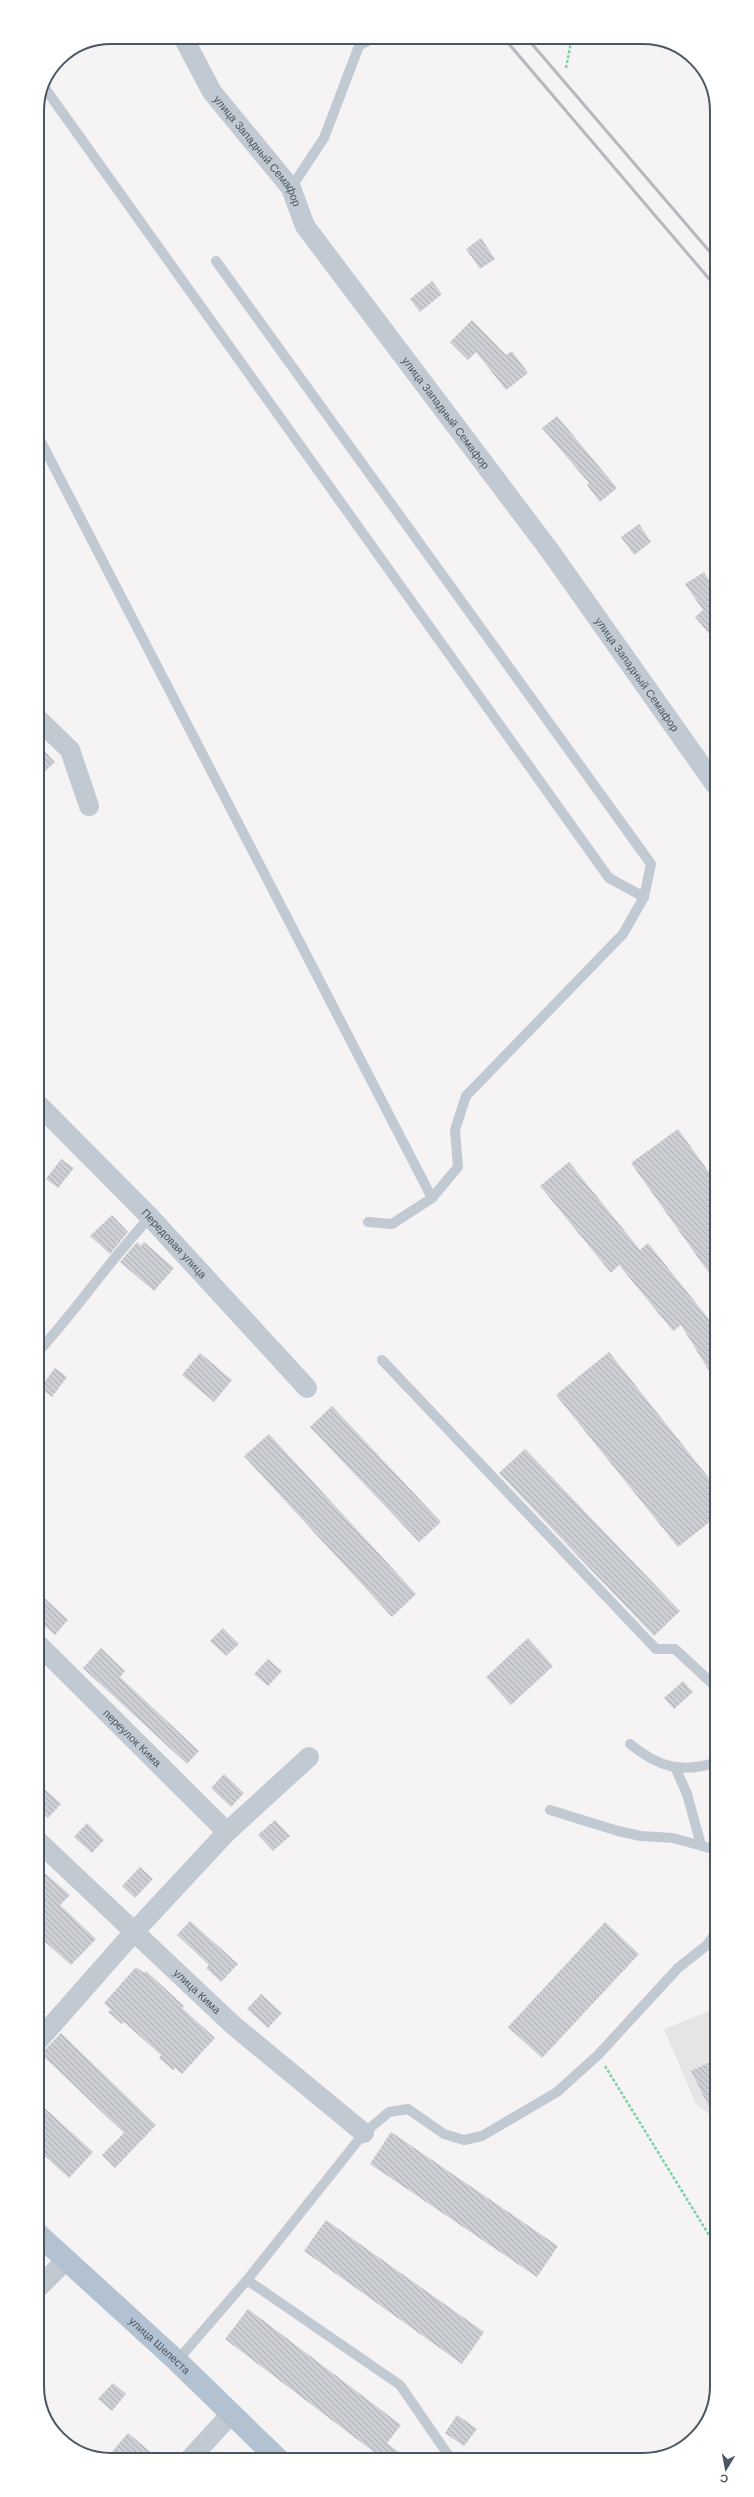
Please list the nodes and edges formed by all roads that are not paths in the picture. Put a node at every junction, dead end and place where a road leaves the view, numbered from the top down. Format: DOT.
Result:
graph roads {
  1 [pos="187,44"];
  2 [pos="363,44"];
  3 [pos="47,91"];
  4 [pos="291,188"];
  5 [pos="216,261"];
  6 [pos="44,448"];
  7 [pos="44,725"];
  8 [pos="710,778"];
  9 [pos="89,806"];
  10 [pos="644,897"];
  11 [pos="44,1110"];
  12 [pos="432,1198"];
  13 [pos="150,1217"];
  14 [pos="368,1222"];
  15 [pos="44,1346"];
  16 [pos="382,1360"];
  17 [pos="307,1388"];
  18 [pos="44,1650"];
  19 [pos="710,1682"];
  20 [pos="630,1744"];
  21 [pos="310,1757"];
  22 [pos="710,1763"];
  23 [pos="675,1767"];
  24 [pos="550,1810"];
  25 [pos="227,1832"];
  26 [pos="702,1846"];
  27 [pos="44,1847"];
  28 [pos="710,1848"];
  29 [pos="134,1932"];
  30 [pos="710,1941"];
  31 [pos="44,2034"];
  32 [pos="364,2133"];
  33 [pos="44,2240"];
  34 [pos="66,2260"];
  35 [pos="247,2280"];
  36 [pos="44,2282"];
  37 [pos="177,2361"];
  38 [pos="231,2414"];
  39 [pos="195,2453"];
  40 [pos="272,2453"];
  41 [pos="447,2453"];
  1 -- 4 [label="street, улица Западный Семафор"];
  2 -- 4 [label="lane"];
  3 -- 10 [label="lane"];
  4 -- 8 [label="street, улица Западный Семафор"];
  5 -- 10 [label="lane"];
  6 -- 12 [label="lane"];
  7 -- 9 [label="street"];
  10 -- 12 [label="lane"];
  11 -- 13 [label="street, Передовая улица"];
  12 -- 14 [label="lane"];
  13 -- 15 [label="lane"];
  13 -- 17 [label="street, Передовая улица"];
  16 -- 19 [label="lane"];
  18 -- 25 [label="street, переулок Кима"];
  20 -- 23 [label="lane"];
  21 -- 25 [label="street"];
  22 -- 23 [label="lane"];
  23 -- 26 [label="lane"];
  24 -- 26 [label="lane"];
  25 -- 29 [label="street"];
  26 -- 28 [label="lane"];
  27 -- 29 [label="street, улица Кима"];
  29 -- 31 [label="street"];
  29 -- 32 [label="street, улица Кима"];
  30 -- 32 [label="lane"];
  32 -- 35 [label="lane"];
  33 -- 34 [label="main road, улица Шелеста"];
  34 -- 36 [label="street"];
  34 -- 37 [label="main road, улица Шелеста"];
  35 -- 37 [label="lane"];
  35 -- 41 [label="lane"];
  37 -- 38 [label="main road, улица Шелеста"];
  38 -- 39 [label="street"];
  38 -- 40 [label="main road, улица Шелеста"];
}
